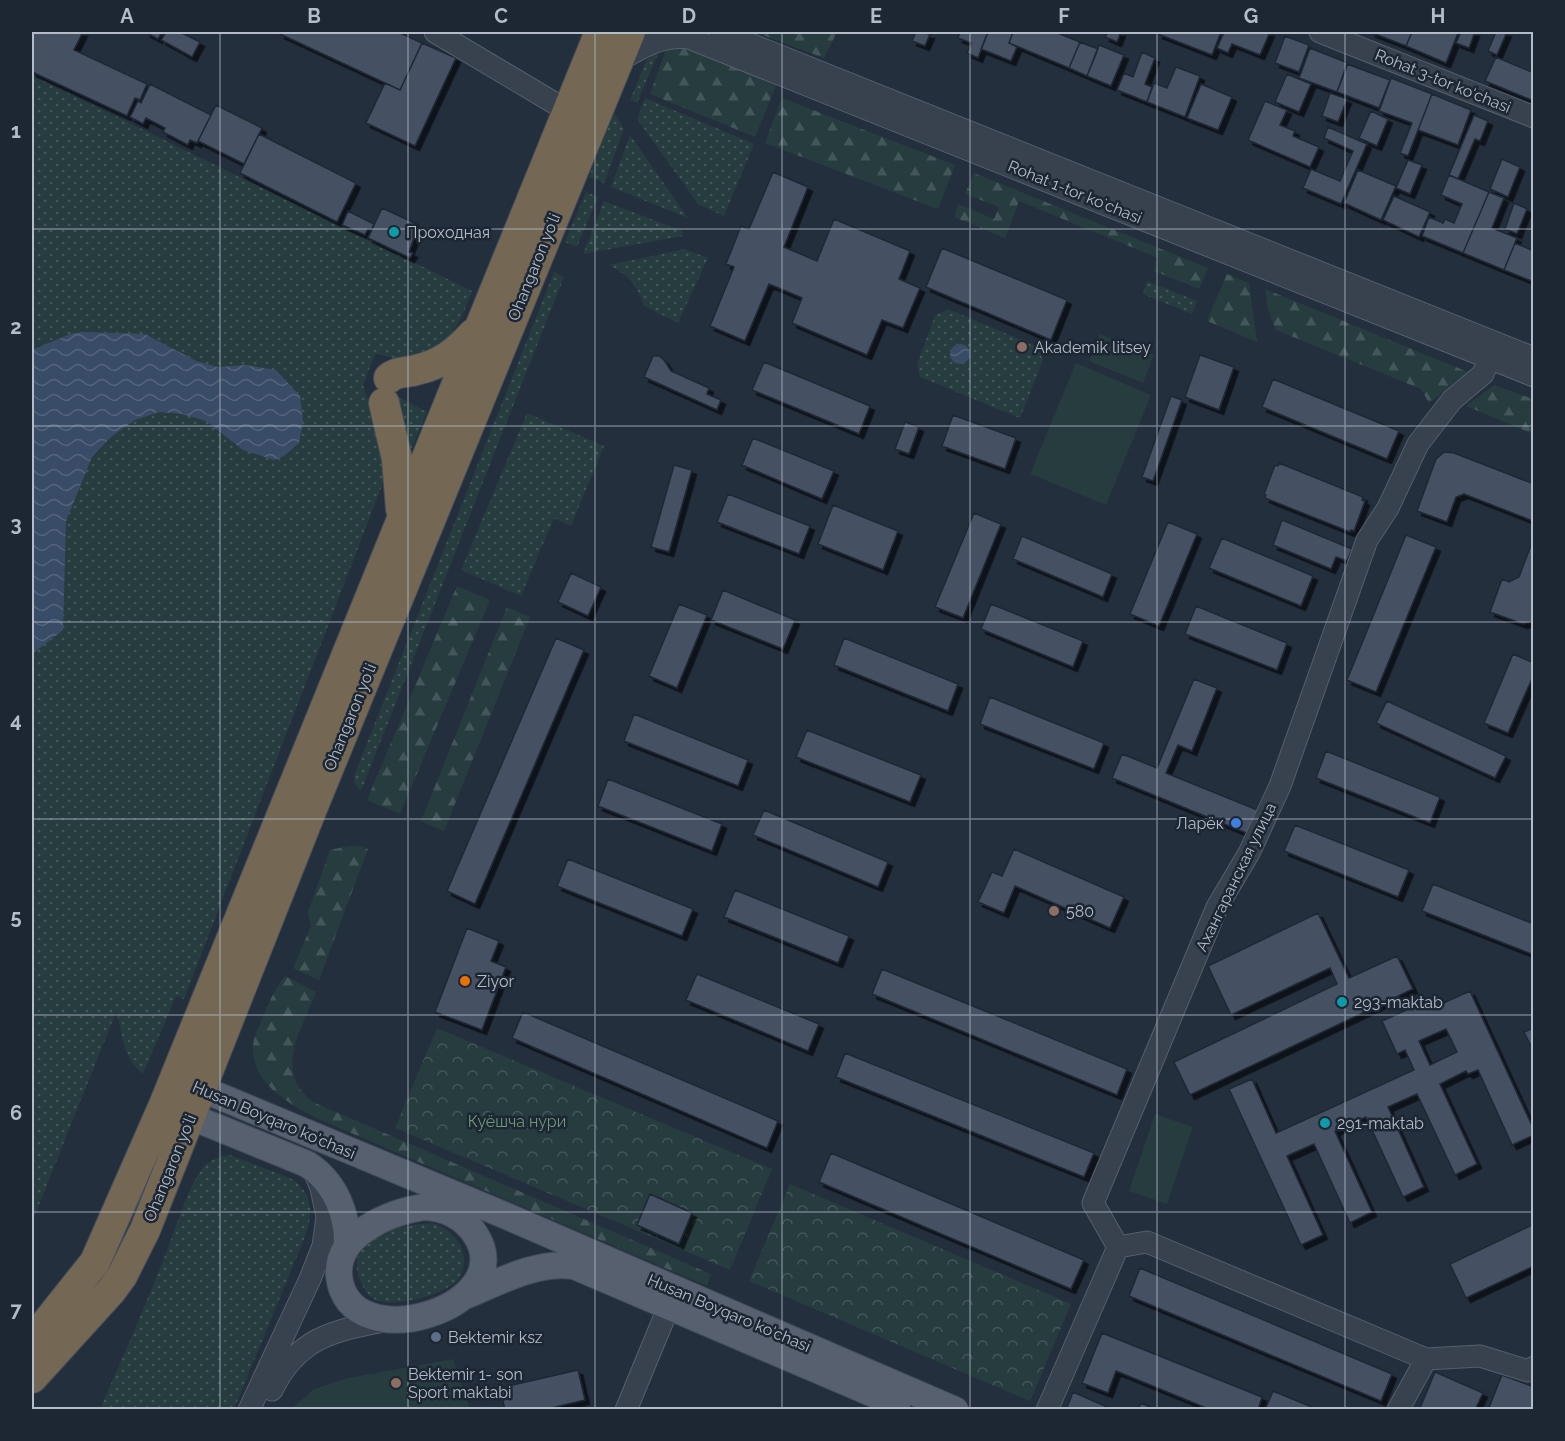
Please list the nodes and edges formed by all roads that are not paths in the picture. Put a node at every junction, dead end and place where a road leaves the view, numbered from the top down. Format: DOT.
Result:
graph roads {
  1 [pos="435,32"];
  2 [pos="600,32"];
  3 [pos="630,32"];
  4 [pos="720,32"];
  5 [pos="1320,32"];
  6 [pos="617,62"];
  7 [pos="566,110"];
  8 [pos="1533,117"];
  9 [pos="480,325"];
  10 [pos="1493,350"];
  11 [pos="1533,358"];
  12 [pos="1533,376"];
  13 [pos="401,520"];
  14 [pos="188,1083"];
  15 [pos="164,1105"];
  16 [pos="191,1116"];
  17 [pos="373,1162"];
  18 [pos="307,1164"];
  19 [pos="445,1210"];
  20 [pos="504,1215"];
  21 [pos="346,1246"];
  22 [pos="1118,1246"];
  23 [pos="310,1279"];
  24 [pos="465,1296"];
  25 [pos="673,1298"];
  26 [pos="388,1320"];
  27 [pos="32,1341"];
  28 [pos="1426,1359"];
  29 [pos="1533,1367"];
  30 [pos="32,1378"];
  31 [pos="249,1410"];
  32 [pos="262,1410"];
  33 [pos="626,1410"];
  34 [pos="911,1410"];
  35 [pos="955,1410"];
  36 [pos="1047,1410"];
  37 [pos="1398,1410"];
  1 -- 7 [label="street"];
  2 -- 7 [label="highway, Ohangaron yoʻli"];
  3 -- 6 [label="highway, Ohangaron yoʻli"];
  4 -- 10 [label="street, Rohat 1-tor koʻchasi"];
  5 -- 8 [label="street, Rohat 3-tor ko‘chasi"];
  6 -- 10 [label="street, Rohat 1-tor koʻchasi"];
  6 -- 14 [label="highway, Ohangaron yoʻli"];
  7 -- 9 [label="highway, Ohangaron yoʻli"];
  9 -- 13 [label="highway, Ohangaron yoʻli"];
  9 -- 13 [label="highway"];
  10 -- 11 [label="street, Rohat 1-tor koʻchasi"];
  10 -- 12 [label="street, Rohat 1-tor koʻchasi"];
  10 -- 22 [label="street, Ахангаранская улица"];
  13 -- 14 [label="highway, Ohangaron yoʻli"];
  14 -- 15 [label="highway, Ohangaron yoʻli"];
  14 -- 16 [label="highway, Ohangaron yoʻli"];
  14 -- 17 [label="main road, Husan Boyqaro ko'chasi"];
  15 -- 16 [label="main road, Husan Boyqaro ko'chasi"];
  15 -- 27 [label="highway, Ohangaron yoʻli"];
  16 -- 18 [label="main road, Husan Boyqaro ko'chasi"];
  16 -- 30 [label="highway, Ohangaron yoʻli"];
  17 -- 19 [label="main road, Husan Boyqaro ko'chasi"];
  17 -- 20 [label="main road, Husan Boyqaro ko'chasi"];
  18 -- 21 [label="main road, Husan Boyqaro ko'chasi"];
  18 -- 23 [label="street"];
  19 -- 20 [label="main road, Husan Boyqaro ko'chasi"];
  19 -- 21 [label="main road, Husan Boyqaro ko'chasi"];
  19 -- 24 [label="main road, Husan Boyqaro ko'chasi"];
  20 -- 25 [label="main road, Husan Boyqaro ko'chasi"];
  21 -- 23 [label="street"];
  21 -- 26 [label="main road, Husan Boyqaro ko'chasi"];
  22 -- 28 [label="street"];
  22 -- 36 [label="street"];
  23 -- 31 [label="street"];
  24 -- 25 [label="main road, Husan Boyqaro ko'chasi"];
  24 -- 26 [label="main road, Husan Boyqaro ko'chasi"];
  25 -- 33 [label="street"];
  25 -- 34 [label="main road, Husan Boyqaro ko'chasi"];
  25 -- 35 [label="main road, Husan Boyqaro ko'chasi"];
  26 -- 32 [label="street"];
  28 -- 29 [label="street"];
  28 -- 37 [label="street"];
}
